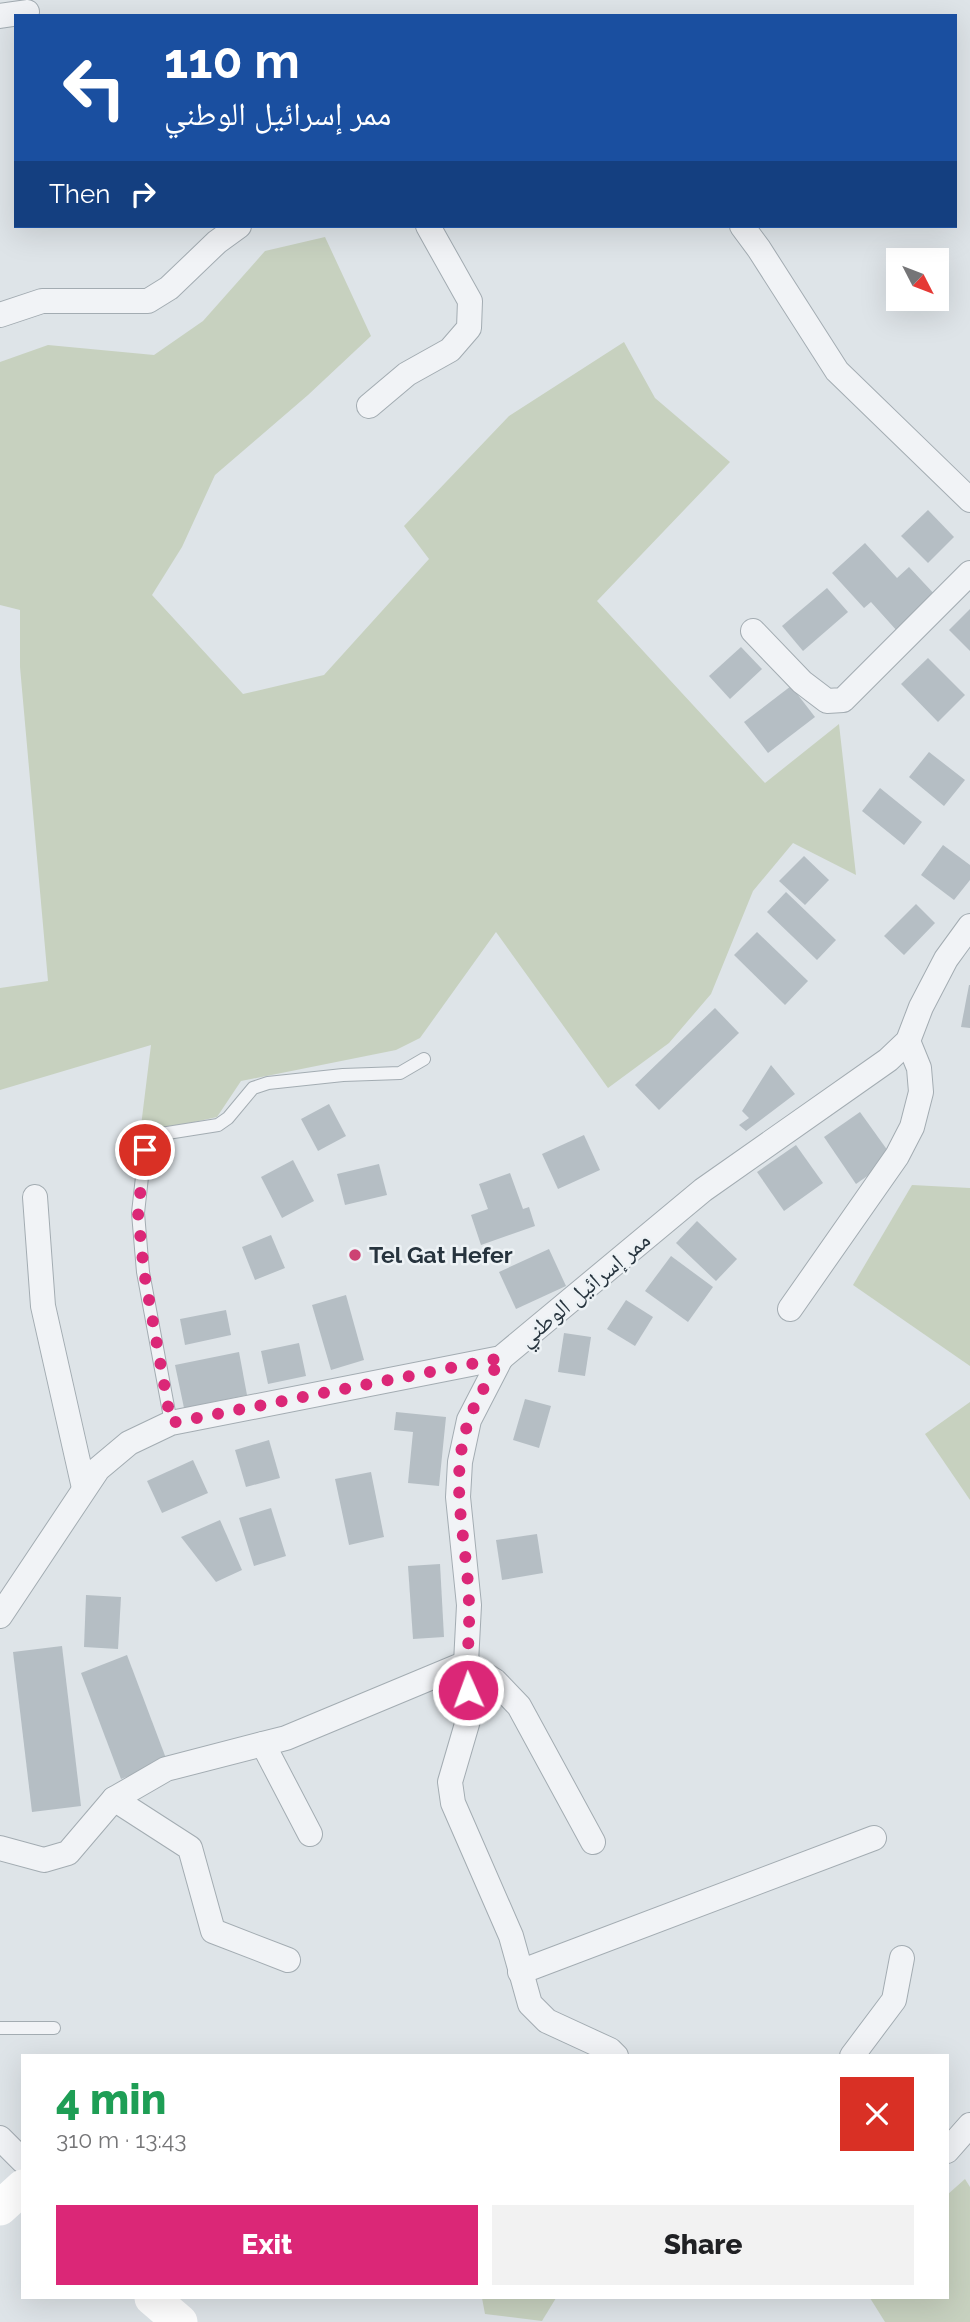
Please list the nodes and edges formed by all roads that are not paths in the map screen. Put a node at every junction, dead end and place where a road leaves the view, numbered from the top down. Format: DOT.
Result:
graph roads {
  1 [pos="27,12"];
  2 [pos="0,16"];
  3 [pos="236,228"];
  4 [pos="429,228"];
  5 [pos="743,228"];
  6 [pos="0,316"];
  7 [pos="369,405"];
  8 [pos="970,500"];
  9 [pos="970,573"];
  10 [pos="753,631"];
  11 [pos="970,926"];
  12 [pos="908,1041"];
  13 [pos="424,1059"];
  14 [pos="35,1197"];
  15 [pos="790,1309"];
  16 [pos="501,1358"];
  17 [pos="171,1423"];
  18 [pos="84,1488"];
  19 [pos="0,1616"];
  20 [pos="466,1663"];
  21 [pos="263,1744"];
  22 [pos="114,1799"];
  23 [pos="310,1834"];
  24 [pos="874,1838"];
  25 [pos="593,1842"];
  26 [pos="0,1848"];
  27 [pos="902,1958"];
  28 [pos="288,1960"];
  29 [pos="520,1972"];
  30 [pos="0,2028"];
  31 [pos="54,2028"];
  32 [pos="614,2054"];
  33 [pos="854,2054"];
  34 [pos="970,2125"];
  35 [pos="0,2138"];
  36 [pos="949,2149"];
  37 [pos="21,2159"];
  38 [pos="21,2189"];
  39 [pos="0,2208"];
  40 [pos="153,2299"];
  41 [pos="180,2322"];
  1 -- 2 [label="street"];
  3 -- 6 [label="street"];
  4 -- 7 [label="street"];
  5 -- 8 [label="street"];
  9 -- 10 [label="street"];
  11 -- 12 [label="street, ممر إسرائيل الوطني"];
  12 -- 15 [label="street"];
  12 -- 16 [label="street, ممر إسرائيل الوطني"];
  13 -- 17 [label="lane"];
  14 -- 18 [label="street"];
  16 -- 17 [label="street, ممر إسرائيل الوطني"];
  16 -- 20 [label="street"];
  17 -- 18 [label="street, ممر إسرائيل الوطني"];
  18 -- 19 [label="street, ممر إسرائيل الوطني"];
  20 -- 21 [label="street"];
  20 -- 25 [label="street"];
  20 -- 29 [label="street"];
  21 -- 22 [label="street"];
  21 -- 23 [label="street"];
  22 -- 26 [label="street"];
  22 -- 28 [label="street"];
  24 -- 29 [label="street"];
  27 -- 33 [label="street"];
  29 -- 32 [label="street"];
  30 -- 31 [label="lane"];
  34 -- 36 [label="street"];
  35 -- 37 [label="street"];
  38 -- 39 [label="street"];
  40 -- 41 [label="street"];
}
